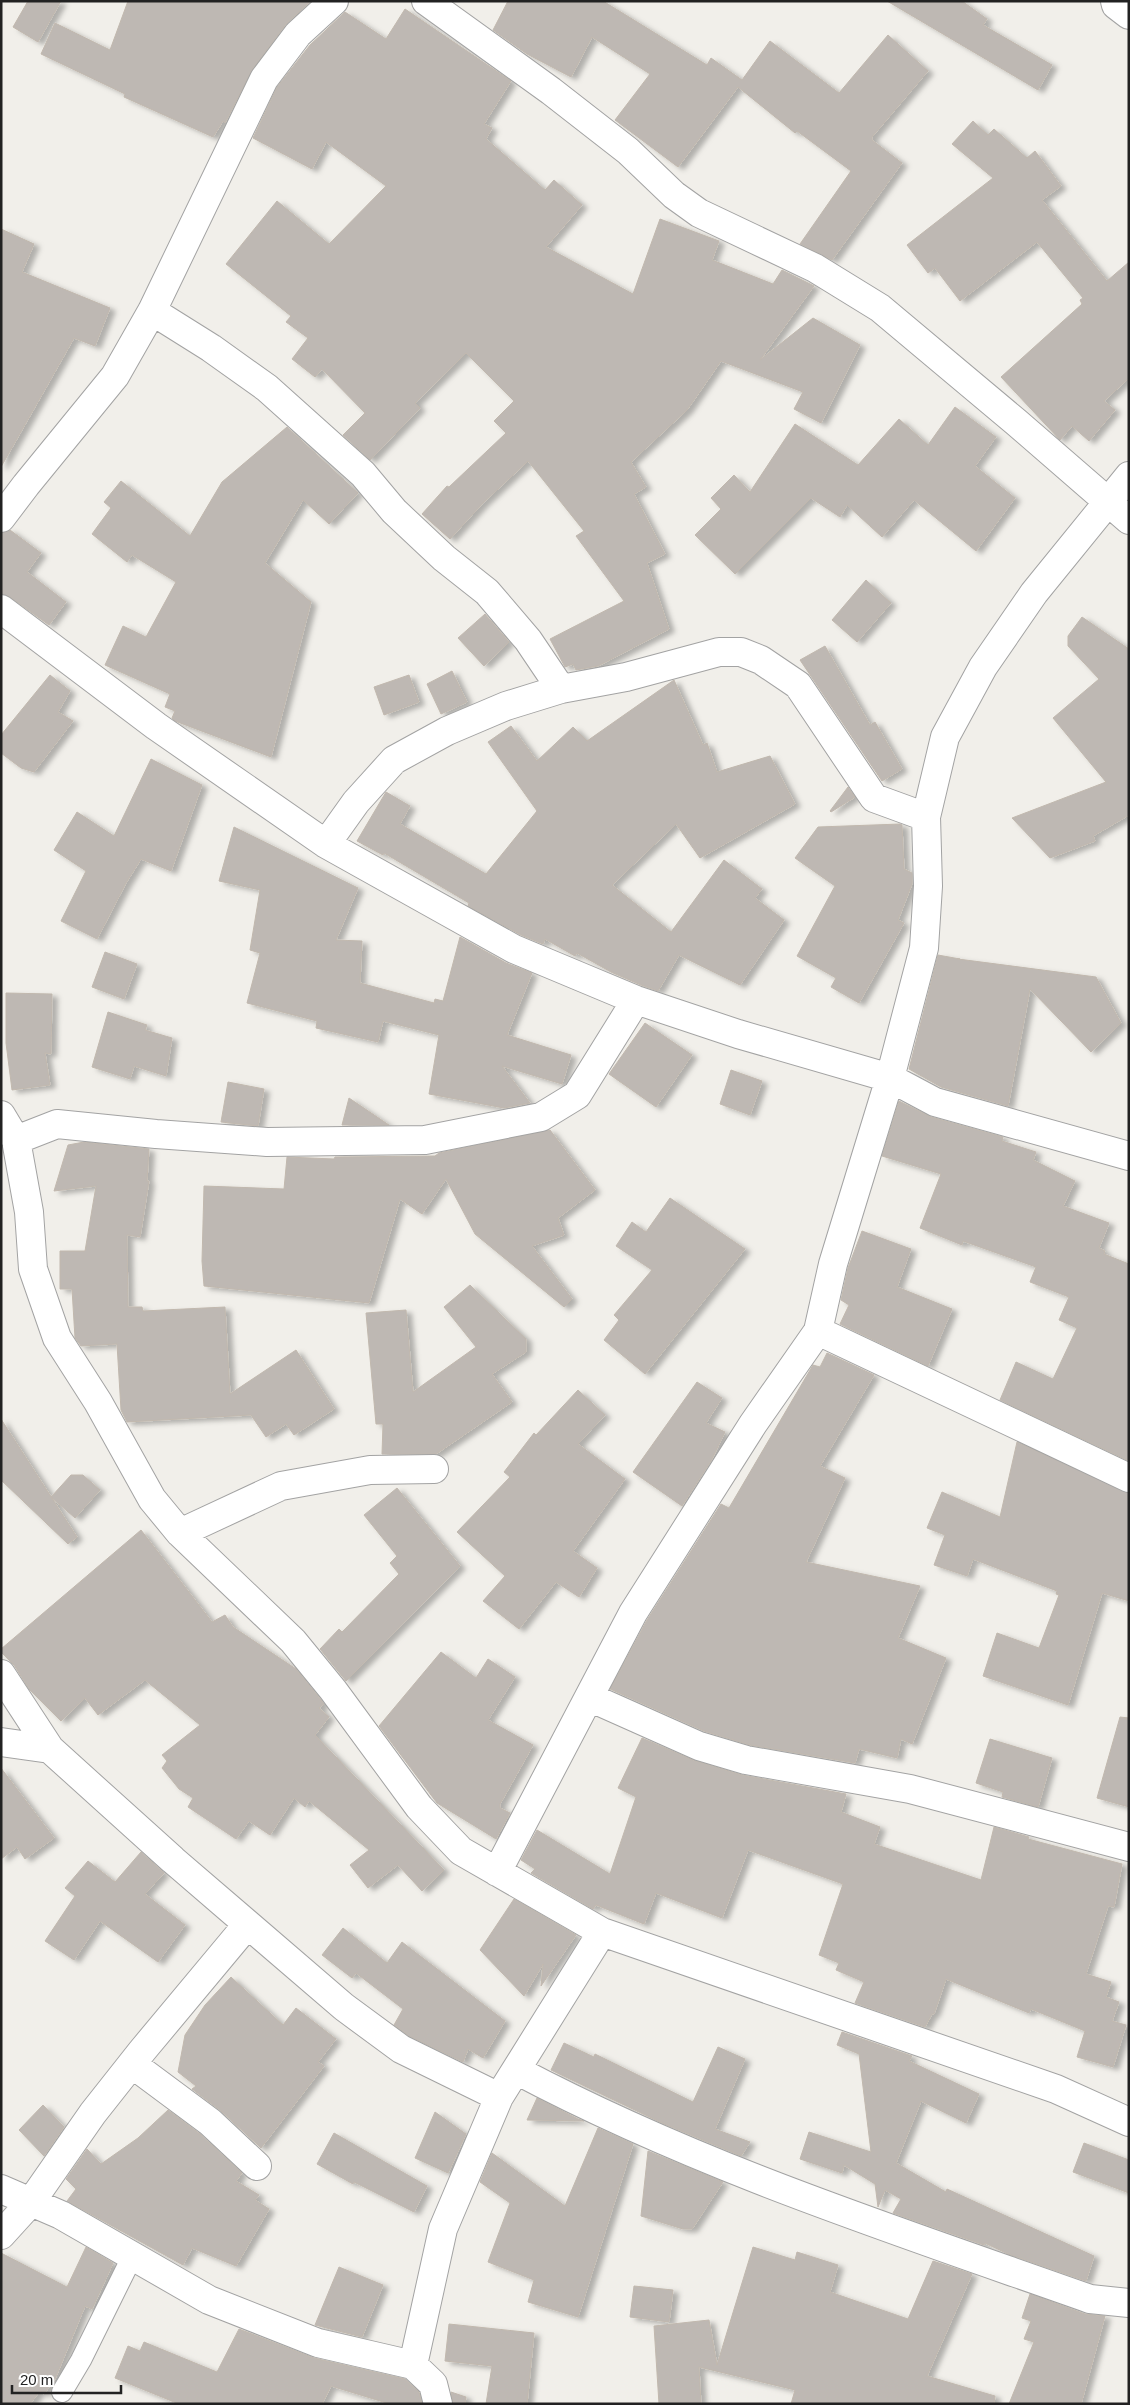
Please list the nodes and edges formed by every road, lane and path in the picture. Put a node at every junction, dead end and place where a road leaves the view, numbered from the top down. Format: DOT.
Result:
graph roads {
  1 [pos="334,1"];
  2 [pos="426,1"];
  3 [pos="1115,1"];
  4 [pos="1129,15"];
  5 [pos="152,311"];
  6 [pos="1129,476"];
  7 [pos="1108,501"];
  8 [pos="1,518"];
  9 [pos="1129,520"];
  10 [pos="1,609"];
  11 [pos="560,689"];
  12 [pos="926,817"];
  13 [pos="326,844"];
  14 [pos="636,1000"];
  15 [pos="890,1078"];
  16 [pos="1,1115"];
  17 [pos="16,1140"];
  18 [pos="1129,1156"];
  19 [pos="818,1331"];
  20 [pos="434,1469"];
  21 [pos="1129,1478"];
  22 [pos="180,1533"];
  23 [pos="1,1674"];
  24 [pos="590,1697"];
  25 [pos="1,1742"];
  26 [pos="50,1749"];
  27 [pos="1129,1848"];
  28 [pos="497,1872"];
  29 [pos="247,1925"];
  30 [pos="602,1932"];
  31 [pos="132,2064"];
  32 [pos="516,2070"];
  33 [pos="499,2097"];
  34 [pos="1129,2122"];
  35 [pos="257,2166"];
  36 [pos="1,2189"];
  37 [pos="31,2202"];
  38 [pos="1,2234"];
  39 [pos="132,2257"];
  40 [pos="1129,2303"];
  41 [pos="413,2365"];
  42 [pos="62,2392"];
  43 [pos="438,2404"];
  1 -- 5 [label="street"];
  2 -- 7 [label="street"];
  3 -- 4 [label="street"];
  5 -- 8 [label="street"];
  5 -- 11 [label="street"];
  6 -- 7 [label="street"];
  7 -- 9 [label="street"];
  7 -- 12 [label="street"];
  10 -- 13 [label="street"];
  11 -- 12 [label="street"];
  11 -- 13 [label="street"];
  12 -- 15 [label="street"];
  13 -- 14 [label="street"];
  14 -- 15 [label="street"];
  14 -- 17 [label="street"];
  15 -- 18 [label="street"];
  15 -- 19 [label="street"];
  16 -- 17 [label="street"];
  17 -- 22 [label="street"];
  19 -- 21 [label="street"];
  19 -- 24 [label="street"];
  20 -- 22 [label="street"];
  22 -- 28 [label="street"];
  23 -- 26 [label="street"];
  24 -- 27 [label="street"];
  24 -- 28 [label="street"];
  25 -- 26 [label="street"];
  26 -- 29 [label="street"];
  28 -- 30 [label="street"];
  29 -- 31 [label="street"];
  29 -- 33 [label="street"];
  30 -- 32 [label="street"];
  30 -- 34 [label="street"];
  31 -- 35 [label="street"];
  31 -- 37 [label="street"];
  32 -- 33 [label="street"];
  32 -- 40 [label="street"];
  33 -- 41 [label="street"];
  36 -- 37 [label="street"];
  37 -- 38 [label="street"];
  37 -- 39 [label="street"];
  39 -- 41 [label="street"];
  39 -- 42 [label="lane"];
  41 -- 43 [label="street"];
}
